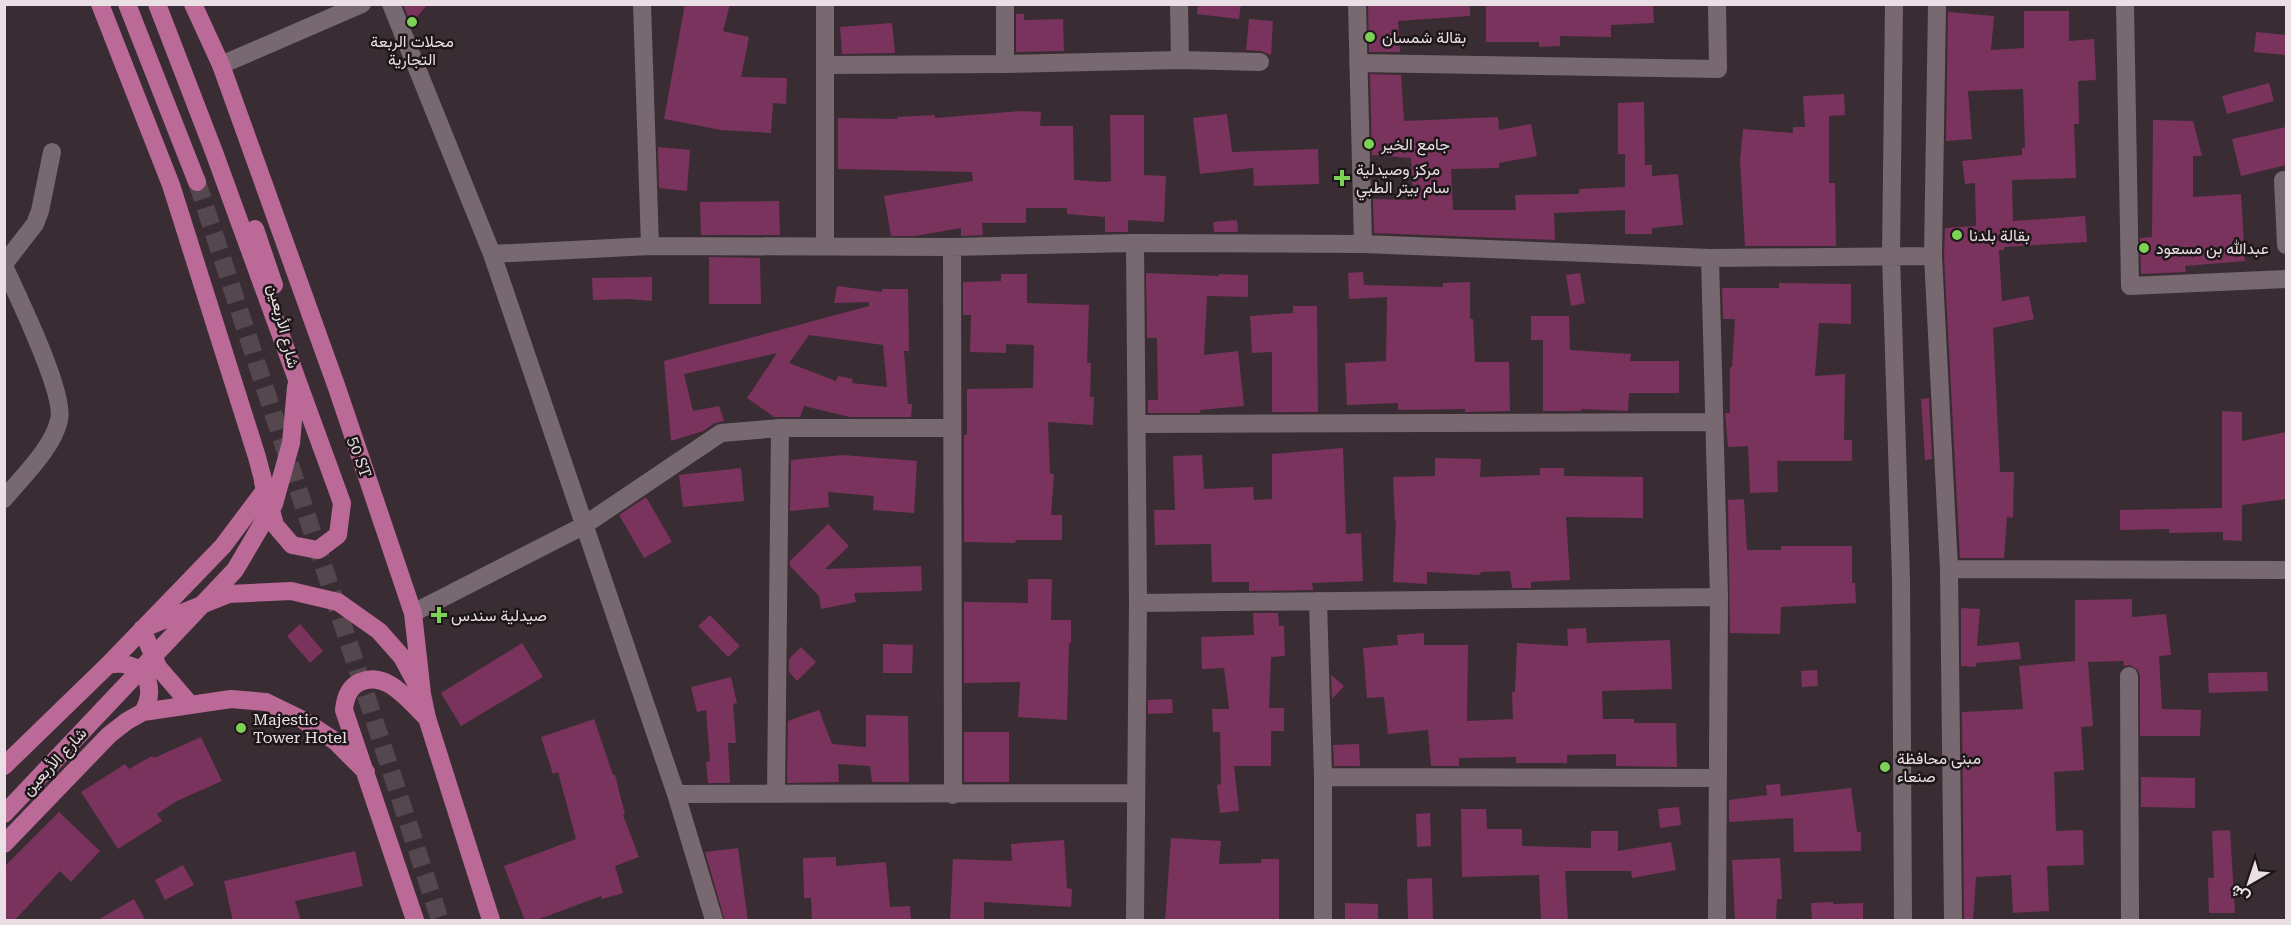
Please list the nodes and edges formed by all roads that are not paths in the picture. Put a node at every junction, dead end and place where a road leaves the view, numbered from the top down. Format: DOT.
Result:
graph roads {
  1 [pos="100,4"];
  2 [pos="127,4"];
  3 [pos="157,4"];
  4 [pos="168,4"];
  5 [pos="193,4"];
  6 [pos="362,4"];
  7 [pos="391,4"];
  8 [pos="642,4"];
  9 [pos="825,4"];
  10 [pos="1005,4"];
  11 [pos="1179,4"];
  12 [pos="1357,4"];
  13 [pos="1717,4"];
  14 [pos="1894,4"];
  15 [pos="1937,4"];
  16 [pos="2125,4"];
  17 [pos="1180,60"];
  18 [pos="1260,62"];
  19 [pos="1358,63"];
  20 [pos="1005,64"];
  21 [pos="221,65"];
  22 [pos="826,65"];
  23 [pos="52,152"];
  24 [pos="2286,180"];
  25 [pos="197,182"];
  26 [pos="1135,243"];
  27 [pos="1363,244"];
  28 [pos="2286,245"];
  29 [pos="650,246"];
  30 [pos="825,246"];
  31 [pos="952,247"];
  32 [pos="492,254"];
  33 [pos="1891,256"];
  34 [pos="1933,256"];
  35 [pos="1710,258"];
  36 [pos="4,265"];
  37 [pos="2286,279"];
  38 [pos="1714,422"];
  39 [pos="1138,424"];
  40 [pos="780,428"];
  41 [pos="951,428"];
  42 [pos="257,457"];
  43 [pos="4,499"];
  44 [pos="584,526"];
  45 [pos="1949,569"];
  46 [pos="2286,570"];
  47 [pos="1719,597"];
  48 [pos="1318,602"];
  49 [pos="1138,603"];
  50 [pos="413,614"];
  51 [pos="142,629"];
  52 [pos="108,665"];
  53 [pos="2129,676"];
  54 [pos="422,694"];
  55 [pos="189,704"];
  56 [pos="143,712"];
  57 [pos="427,718"];
  58 [pos="4,766"];
  59 [pos="366,772"];
  60 [pos="1323,777"];
  61 [pos="1718,778"];
  62 [pos="1136,793"];
  63 [pos="676,794"];
  64 [pos="776,794"];
  65 [pos="953,795"];
  66 [pos="4,814"];
  67 [pos="4,844"];
  68 [pos="415,921"];
  69 [pos="491,921"];
  70 [pos="714,921"];
  71 [pos="1135,921"];
  72 [pos="1323,921"];
  73 [pos="1717,921"];
  74 [pos="1903,921"];
  75 [pos="1953,921"];
  76 [pos="2130,921"];
  1 -- 42 [label="main road"];
  2 -- 25 [label="main road"];
  3 -- 42 [label="main road"];
  4 -- 66 [label="main road, شارع الأربعين"];
  5 -- 21 [label="main road, 50 ST"];
  6 -- 21 [label="street"];
  7 -- 32 [label="street"];
  8 -- 29 [label="street"];
  9 -- 22 [label="street"];
  10 -- 20 [label="street"];
  11 -- 17 [label="street"];
  12 -- 19 [label="street"];
  13 -- 19 [label="street"];
  14 -- 33 [label="street"];
  15 -- 34 [label="street"];
  16 -- 37 [label="street"];
  17 -- 18 [label="street"];
  17 -- 20 [label="street"];
  19 -- 27 [label="street"];
  20 -- 22 [label="street"];
  21 -- 50 [label="main road, 50 ST"];
  22 -- 30 [label="street"];
  23 -- 36 [label="street"];
  24 -- 28 [label="street"];
  26 -- 27 [label="street"];
  26 -- 31 [label="street"];
  26 -- 39 [label="street"];
  27 -- 35 [label="street"];
  29 -- 30 [label="street"];
  29 -- 32 [label="street"];
  30 -- 31 [label="street"];
  31 -- 41 [label="street"];
  32 -- 44 [label="street"];
  33 -- 34 [label="street"];
  33 -- 35 [label="street"];
  33 -- 74 [label="street"];
  34 -- 45 [label="street"];
  35 -- 38 [label="street"];
  36 -- 43 [label="street"];
  38 -- 39 [label="street"];
  38 -- 47 [label="street"];
  39 -- 49 [label="street"];
  40 -- 41 [label="street"];
  40 -- 44 [label="street"];
  40 -- 64 [label="street"];
  41 -- 65 [label="street"];
  42 -- 51 [label="main road, شارع الأربعين"];
  44 -- 50 [label="street"];
  44 -- 63 [label="street"];
  45 -- 46 [label="street"];
  45 -- 75 [label="street"];
  47 -- 48 [label="street"];
  47 -- 61 [label="street"];
  48 -- 49 [label="street"];
  48 -- 60 [label="street"];
  49 -- 62 [label="street"];
  50 -- 54 [label="main road, 50 ST"];
  51 -- 52 [label="main road, شارع الأربعين"];
  51 -- 54 [label="main road"];
  51 -- 55 [label="main road"];
  52 -- 56 [label="main road"];
  52 -- 58 [label="main road, شارع الأربعين"];
  53 -- 76 [label="street"];
  54 -- 57 [label="main road, 50 ST"];
  55 -- 56 [label="main road"];
  55 -- 59 [label="main road"];
  56 -- 67 [label="main road"];
  57 -- 59 [label="main road"];
  57 -- 69 [label="main road, 50 ST"];
  59 -- 68 [label="main road"];
  60 -- 61 [label="street"];
  60 -- 72 [label="street"];
  61 -- 73 [label="street"];
  62 -- 65 [label="street"];
  62 -- 71 [label="street"];
  63 -- 64 [label="street"];
  63 -- 70 [label="street"];
  64 -- 65 [label="street"];
}
